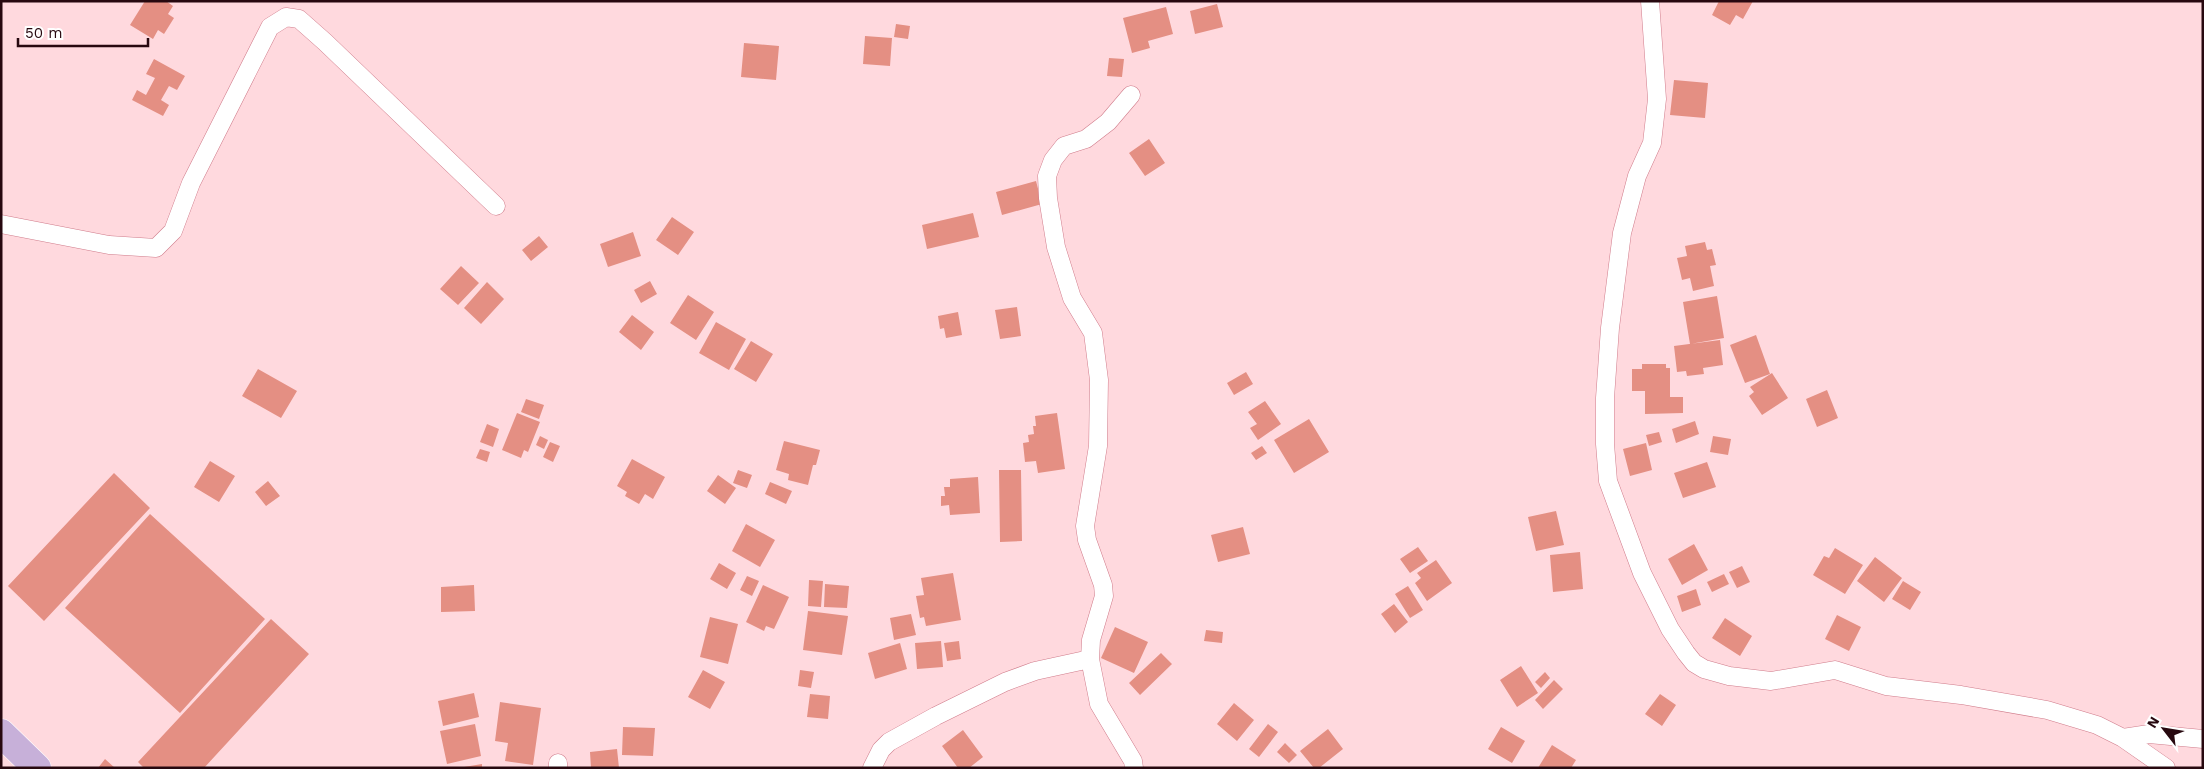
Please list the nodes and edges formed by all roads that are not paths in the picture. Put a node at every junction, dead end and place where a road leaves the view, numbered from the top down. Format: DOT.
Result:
graph roads {
  1 [pos="1650,1"];
  2 [pos="1131,95"];
  3 [pos="496,206"];
  4 [pos="1,224"];
  5 [pos="1090,659"];
  6 [pos="1,733"];
  7 [pos="2123,738"];
  8 [pos="2203,739"];
  9 [pos="37,768"];
  10 [pos="872,768"];
  11 [pos="1134,768"];
  12 [pos="2166,768"];
  1 -- 7 [label="street"];
  2 -- 5 [label="street"];
  3 -- 4 [label="street"];
  5 -- 10 [label="street"];
  5 -- 11 [label="street"];
  6 -- 9 [label="main road"];
  7 -- 8 [label="street"];
  7 -- 12 [label="street"];
}
